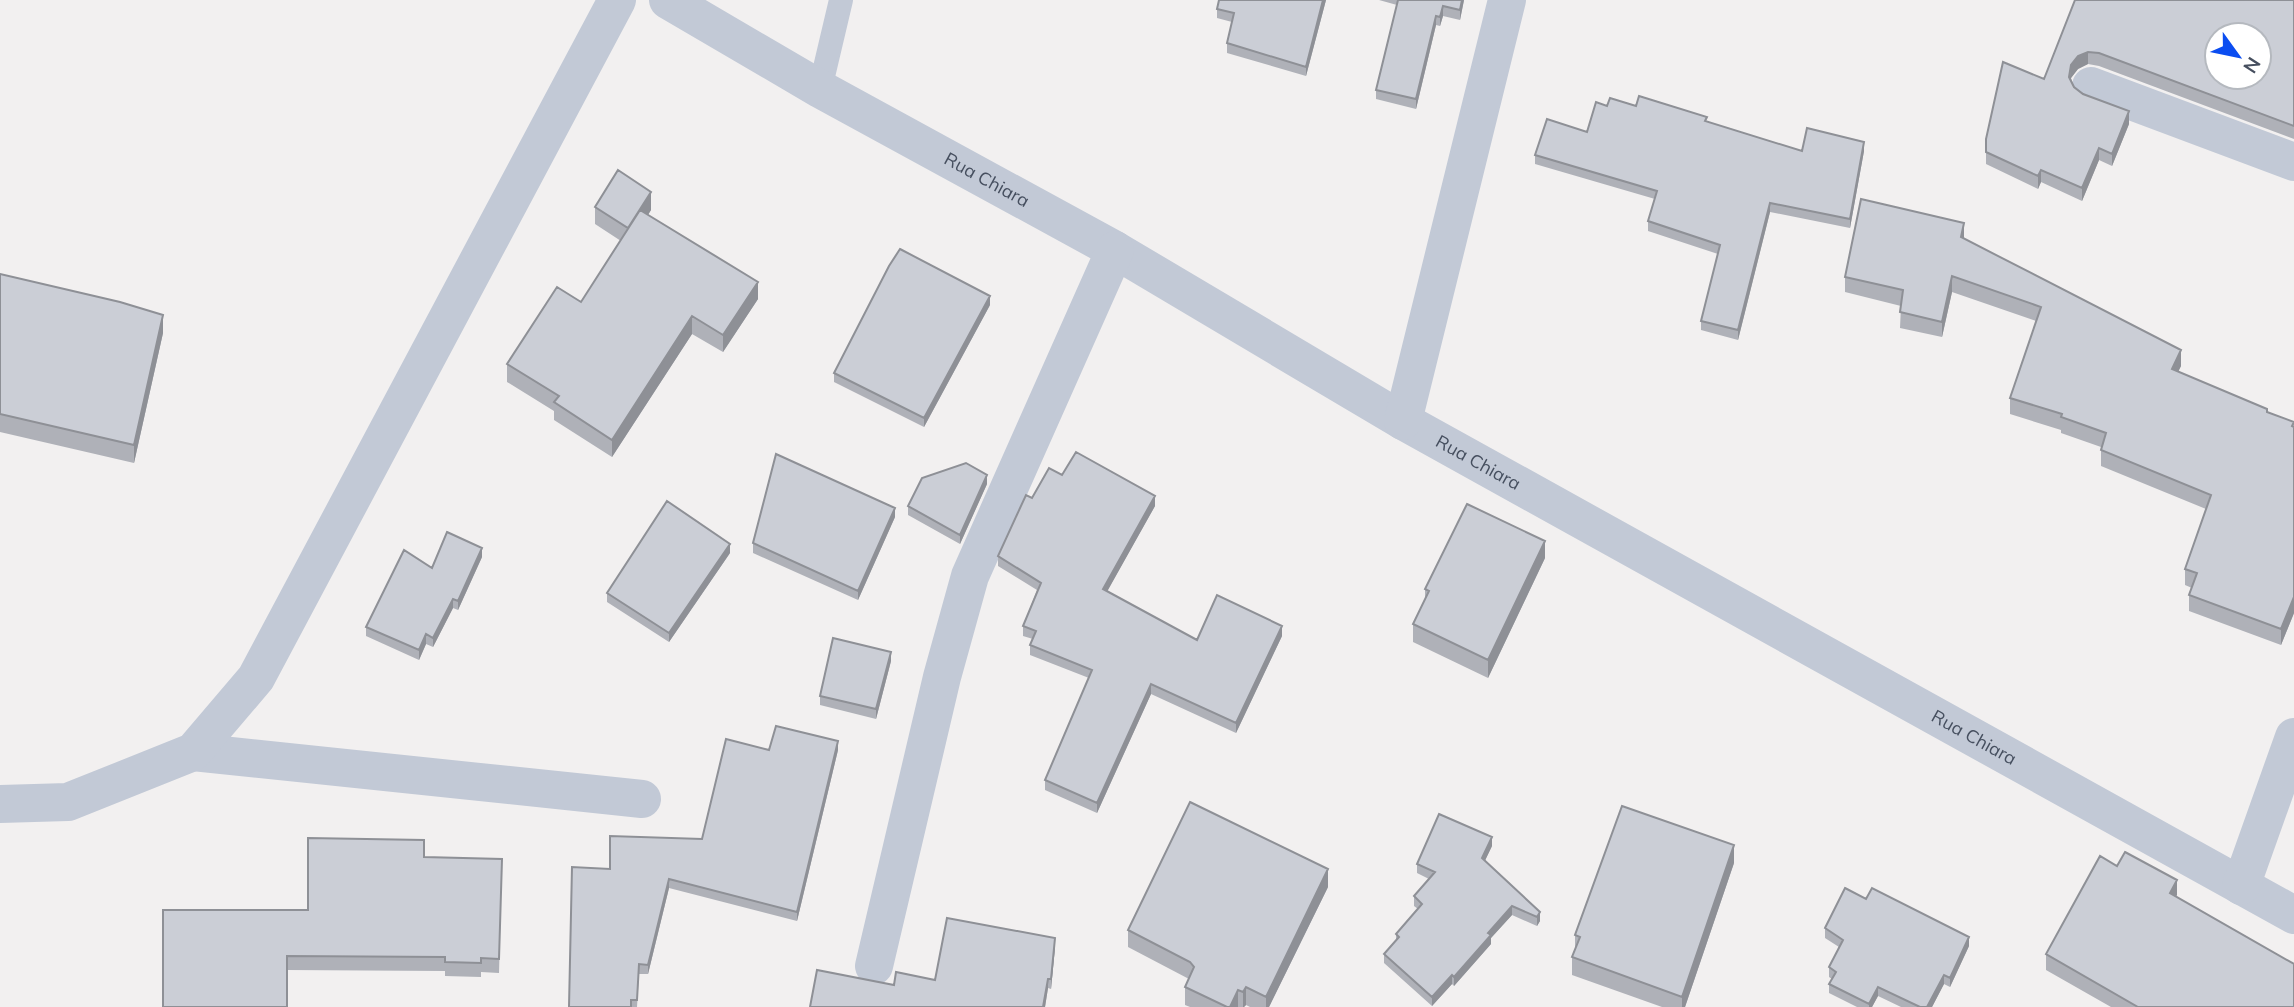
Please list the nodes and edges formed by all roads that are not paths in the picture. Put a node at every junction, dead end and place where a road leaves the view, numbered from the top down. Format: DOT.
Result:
graph roads {
  1 [pos="617,0"];
  2 [pos="668,0"];
  3 [pos="841,0"];
  4 [pos="1507,0"];
  5 [pos="2091,86"];
  6 [pos="820,89"];
  7 [pos="2294,162"];
  8 [pos="1115,250"];
  9 [pos="1403,421"];
  10 [pos="2294,737"];
  11 [pos="193,752"];
  12 [pos="642,799"];
  13 [pos="0,804"];
  14 [pos="2241,886"];
  15 [pos="2294,915"];
  16 [pos="874,966"];
  1 -- 11 [label="street"];
  2 -- 6 [label="street, Rua Chiara"];
  3 -- 6 [label="lane"];
  4 -- 9 [label="street"];
  5 -- 7 [label="street"];
  6 -- 8 [label="street, Rua Chiara"];
  8 -- 9 [label="street, Rua Chiara"];
  8 -- 16 [label="street"];
  9 -- 14 [label="street, Rua Chiara"];
  10 -- 14 [label="street"];
  11 -- 12 [label="street"];
  11 -- 13 [label="street"];
  14 -- 15 [label="street, Rua Chiara"];
}
